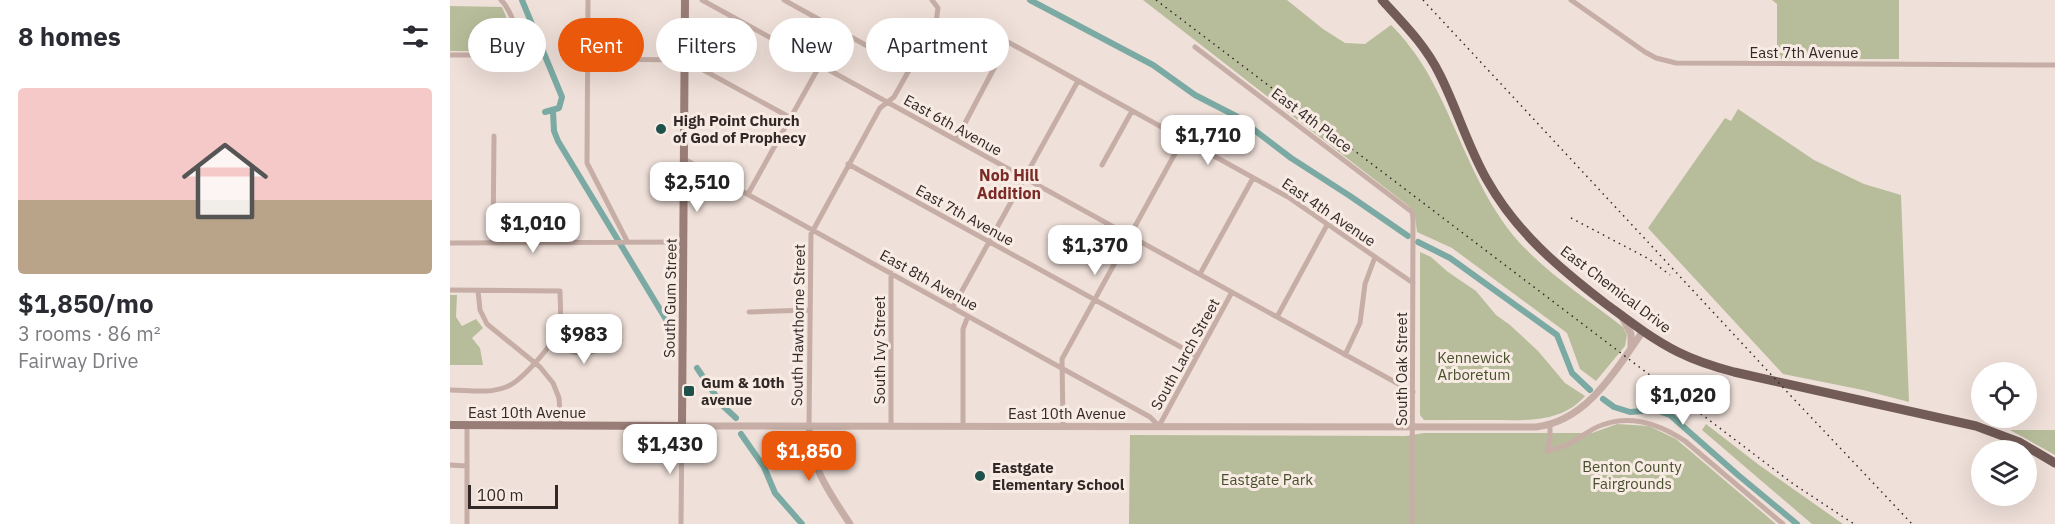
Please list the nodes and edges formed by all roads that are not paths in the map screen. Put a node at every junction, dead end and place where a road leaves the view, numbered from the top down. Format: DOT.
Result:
graph roads {
  1 [pos="502,0"];
  2 [pos="588,0"];
  3 [pos="685,0"];
  4 [pos="702,0"];
  5 [pos="784,0"];
  6 [pos="932,0"];
  7 [pos="1382,0"];
  8 [pos="1571,0"];
  9 [pos="588,18"];
  10 [pos="685,18"];
  11 [pos="937,18"];
  12 [pos="769,37"];
  13 [pos="866,45"];
  14 [pos="1195,47"];
  15 [pos="450,55"];
  16 [pos="2055,65"];
  17 [pos="588,72"];
  18 [pos="685,72"];
  19 [pos="707,72"];
  20 [pos="816,72"];
  21 [pos="833,72"];
  22 [pos="907,72"];
  23 [pos="1078,81"];
  24 [pos="888,102"];
  25 [pos="1132,111"];
  26 [pos="791,118"];
  27 [pos="494,136"];
  28 [pos="956,140"];
  29 [pos="1183,140"];
  30 [pos="684,159"];
  31 [pos="848,164"];
  32 [pos="1102,165"];
  33 [pos="1025,178"];
  34 [pos="1253,178"];
  35 [pos="748,194"];
  36 [pos="1413,214"];
  37 [pos="1327,225"];
  38 [pos="813,230"];
  39 [pos="1130,236"];
  40 [pos="622,241"];
  41 [pos="684,242"];
  42 [pos="990,242"];
  43 [pos="450,243"];
  44 [pos="493,243"];
  45 [pos="1375,257"];
  46 [pos="891,273"];
  47 [pos="1200,274"];
  48 [pos="1413,284"];
  49 [pos="450,290"];
  50 [pos="478,291"];
  51 [pos="1232,292"];
  52 [pos="1095,300"];
  53 [pos="953,307"];
  54 [pos="810,310"];
  55 [pos="749,312"];
  56 [pos="1618,313"];
  57 [pos="968,316"];
  58 [pos="1276,317"];
  59 [pos="1643,331"];
  60 [pos="620,340"];
  61 [pos="552,341"];
  62 [pos="1630,349"];
  63 [pos="1345,355"];
  64 [pos="1197,356"];
  65 [pos="534,363"];
  66 [pos="1061,367"];
  67 [pos="450,390"];
  68 [pos="1413,392"];
  69 [pos="450,425"];
  70 [pos="467,425"];
  71 [pos="561,425"];
  72 [pos="1550,425"];
  73 [pos="682,426"];
  74 [pos="809,426"];
  75 [pos="891,426"];
  76 [pos="963,426"];
  77 [pos="1063,426"];
  78 [pos="1159,426"];
  79 [pos="1413,426"];
  80 [pos="2055,463"];
  81 [pos="450,465"];
  82 [pos="467,466"];
  83 [pos="467,524"];
  84 [pos="681,524"];
  85 [pos="850,524"];
  86 [pos="1412,524"];
  87 [pos="1784,524"];
  1 -- 15 [label="street"];
  2 -- 9 [label="street"];
  3 -- 10 [label="main road, South Gum Street"];
  4 -- 12 [label="street, East 6th Avenue"];
  5 -- 13 [label="street"];
  6 -- 11 [label="street, South Hawthorne Street"];
  7 -- 56 [label="main road, East Chemical Drive"];
  8 -- 16 [label="street, East 7th Avenue"];
  14 -- 36 [label="street, East 4th Place"];
  17 -- 40 [label="street"];
  18 -- 30 [label="main road, South Gum Street"];
  19 -- 26 [label="street"];
  20 -- 26 [label="street"];
  21 -- 24 [label="street, East 6th Avenue"];
  22 -- 24 [label="street, South Hawthorne Street"];
  23 -- 25 [label="street, East 4th Avenue"];
  23 -- 28 [label="street, East 4th Avenue"];
  23 -- 33 [label="street"];
  24 -- 28 [label="street, East 6th Avenue"];
  24 -- 31 [label="street, South Hawthorne Street"];
  25 -- 29 [label="street, East 4th Avenue"];
  25 -- 32 [label="street"];
  26 -- 35 [label="street"];
  27 -- 44 [label="street"];
  28 -- 33 [label="street, East 6th Avenue"];
  29 -- 34 [label="street, East 4th Avenue"];
  29 -- 39 [label="street"];
  30 -- 35 [label="street, East 8th Avenue"];
  30 -- 41 [label="main road, South Gum Street"];
  31 -- 38 [label="street, South Hawthorne Street"];
  31 -- 42 [label="street, East 7th Avenue"];
  33 -- 39 [label="street, East 6th Avenue"];
  33 -- 42 [label="street"];
  34 -- 37 [label="street, East 4th Avenue"];
  34 -- 47 [label="street, South Larch Street"];
  35 -- 38 [label="street, East 8th Avenue"];
  36 -- 48 [label="street, South Oak Street"];
  37 -- 45 [label="street, East 4th Avenue"];
  37 -- 58 [label="street"];
  38 -- 46 [label="street, East 8th Avenue"];
  38 -- 54 [label="street, South Hawthorne Street"];
  39 -- 47 [label="street, East 6th Avenue"];
  39 -- 52 [label="street"];
  40 -- 41 [label="street"];
  40 -- 44 [label="street"];
  41 -- 73 [label="main road, South Gum Street"];
  42 -- 52 [label="street, East 7th Avenue"];
  42 -- 53 [label="street"];
  43 -- 44 [label="street"];
  45 -- 48 [label="street, East 4th Avenue"];
  45 -- 63 [label="street"];
  46 -- 53 [label="street, East 8th Avenue"];
  46 -- 75 [label="street, South Ivy Street"];
  47 -- 51 [label="street, East 6th Avenue"];
  48 -- 68 [label="street, South Oak Street"];
  49 -- 50 [label="street"];
  50 -- 61 [label="street"];
  50 -- 65 [label="street"];
  51 -- 58 [label="street, East 6th Avenue"];
  51 -- 64 [label="street, South Larch Street"];
  52 -- 64 [label="street, East 7th Avenue"];
  52 -- 66 [label="street"];
  53 -- 57 [label="street, East 8th Avenue"];
  54 -- 55 [label="street"];
  54 -- 74 [label="street, South Hawthorne Street"];
  56 -- 59 [label="main road, East Chemical Drive"];
  56 -- 62 [label="street"];
  57 -- 66 [label="street, East 8th Avenue"];
  57 -- 76 [label="street"];
  58 -- 63 [label="street, East 6th Avenue"];
  59 -- 62 [label="street, East 10th Avenue"];
  59 -- 80 [label="main road, East Chemical Drive"];
  60 -- 61 [label="street"];
  61 -- 65 [label="street"];
  62 -- 72 [label="street, East 10th Avenue"];
  63 -- 68 [label="street, East 6th Avenue"];
  64 -- 78 [label="street, South Larch Street"];
  65 -- 67 [label="street"];
  65 -- 71 [label="street"];
  66 -- 77 [label="street"];
  66 -- 78 [label="street, East 8th Avenue"];
  68 -- 79 [label="street, South Oak Street"];
  69 -- 70 [label="main road, East 10th Avenue"];
  70 -- 71 [label="main road, East 10th Avenue"];
  70 -- 82 [label="street"];
  71 -- 73 [label="main road, East 10th Avenue"];
  72 -- 79 [label="street, East 10th Avenue"];
  72 -- 87 [label="street"];
  73 -- 74 [label="street, East 10th Avenue"];
  73 -- 84 [label="street, South Gum Street"];
  74 -- 75 [label="street, East 10th Avenue"];
  74 -- 85 [label="street"];
  75 -- 76 [label="street, East 10th Avenue"];
  76 -- 77 [label="street, East 10th Avenue"];
  77 -- 78 [label="street, East 10th Avenue"];
  78 -- 79 [label="street, East 10th Avenue"];
  79 -- 86 [label="street, South Oak Street"];
  81 -- 82 [label="street"];
  82 -- 83 [label="street"];
}
